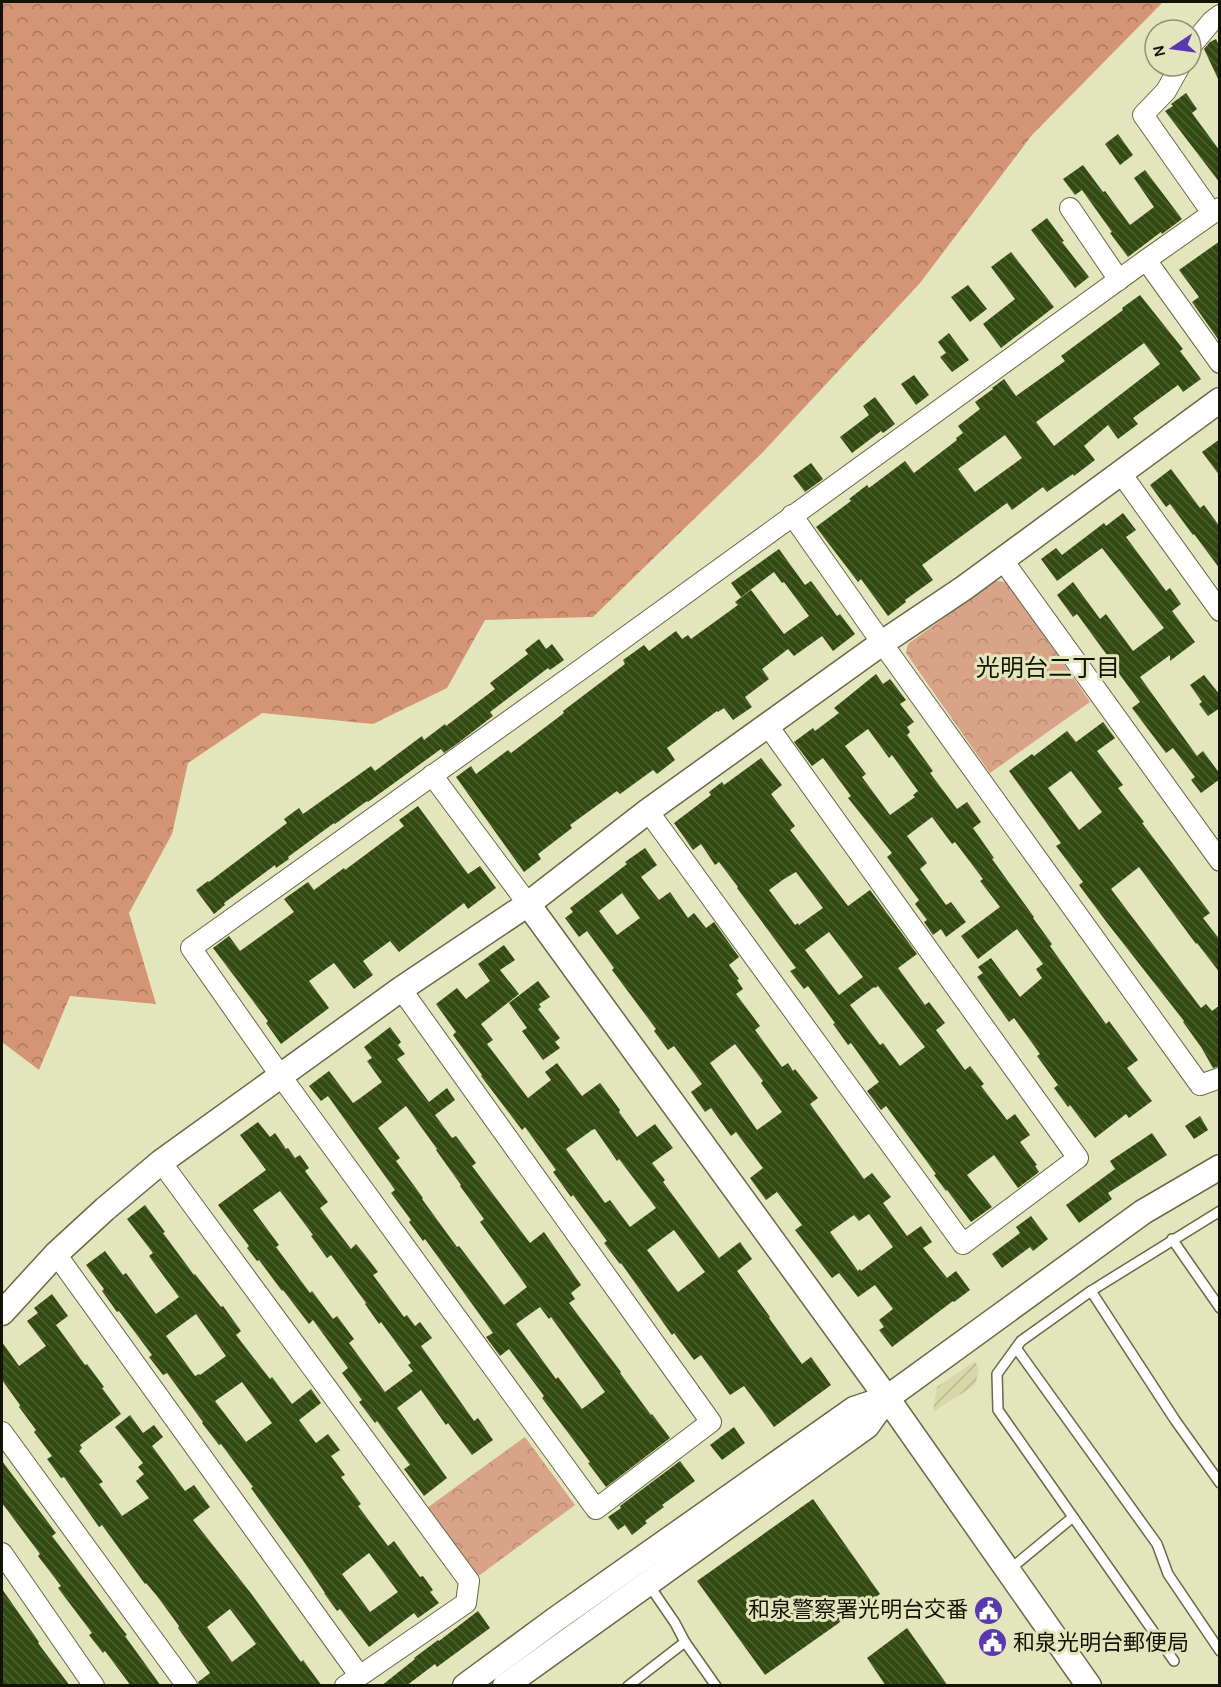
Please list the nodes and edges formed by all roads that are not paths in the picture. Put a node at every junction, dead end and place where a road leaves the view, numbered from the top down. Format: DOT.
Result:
graph roads {
  1 [pos="1220,15"];
  2 [pos="1203,32"];
  3 [pos="1173,78"];
  4 [pos="1070,208"];
  5 [pos="1216,211"];
  6 [pos="1146,260"];
  7 [pos="1119,280"];
  8 [pos="1220,363"];
  9 [pos="1220,400"];
  10 [pos="1120,472"];
  11 [pos="792,515"];
  12 [pos="1002,559"];
  13 [pos="1220,611"];
  14 [pos="882,644"];
  15 [pos="768,726"];
  16 [pos="432,776"];
  17 [pos="648,811"];
  18 [pos="1220,861"];
  19 [pos="528,904"];
  20 [pos="401,989"];
  21 [pos="280,1075"];
  22 [pos="1220,1078"];
  23 [pos="161,1162"];
  24 [pos="1220,1167"];
  25 [pos="1220,1211"];
  26 [pos="1172,1239"];
  27 [pos="56,1254"];
  28 [pos="1091,1291"];
  29 [pos="1220,1308"];
  30 [pos="2,1313"];
  31 [pos="1016,1348"];
  32 [pos="887,1398"];
  33 [pos="2,1432"];
  34 [pos="1220,1483"];
  35 [pos="1073,1517"];
  36 [pos="2,1553"];
  37 [pos="1008,1572"];
  38 [pos="648,1583"];
  39 [pos="685,1642"];
  40 [pos="1220,1651"];
  41 [pos="1174,1661"];
  42 [pos="352,1680"];
  43 [pos="94,1686"];
  44 [pos="187,1686"];
  45 [pos="465,1686"];
  46 [pos="505,1686"];
  47 [pos="628,1686"];
  48 [pos="716,1686"];
  49 [pos="1089,1686"];
  1 -- 2 [label="street"];
  3 -- 5 [label="street"];
  4 -- 7 [label="street"];
  5 -- 6 [label="street"];
  6 -- 7 [label="street"];
  6 -- 8 [label="street"];
  7 -- 11 [label="street"];
  9 -- 10 [label="street"];
  10 -- 12 [label="street"];
  10 -- 13 [label="street"];
  11 -- 14 [label="street"];
  11 -- 16 [label="street"];
  12 -- 14 [label="street"];
  12 -- 18 [label="street"];
  14 -- 15 [label="street"];
  14 -- 22 [label="street"];
  15 -- 17 [label="street"];
  15 -- 17 [label="street"];
  16 -- 19 [label="street"];
  16 -- 21 [label="street"];
  17 -- 19 [label="street"];
  19 -- 20 [label="street"];
  19 -- 32 [label="street"];
  20 -- 21 [label="street"];
  20 -- 21 [label="street"];
  21 -- 23 [label="street"];
  23 -- 27 [label="street"];
  23 -- 42 [label="street"];
  24 -- 32 [label="street"];
  25 -- 26 [label="lane"];
  26 -- 28 [label="lane"];
  26 -- 29 [label="lane"];
  27 -- 30 [label="street"];
  27 -- 42 [label="street"];
  28 -- 31 [label="lane"];
  28 -- 34 [label="lane"];
  31 -- 35 [label="lane"];
  31 -- 40 [label="lane"];
  32 -- 37 [label="street"];
  32 -- 38 [label="street"];
  32 -- 45 [label="street"];
  33 -- 44 [label="street"];
  35 -- 37 [label="lane"];
  35 -- 41 [label="lane"];
  36 -- 43 [label="street"];
  37 -- 49 [label="street"];
  38 -- 39 [label="lane"];
  38 -- 46 [label="street"];
  39 -- 47 [label="lane"];
  39 -- 48 [label="lane"];
}
